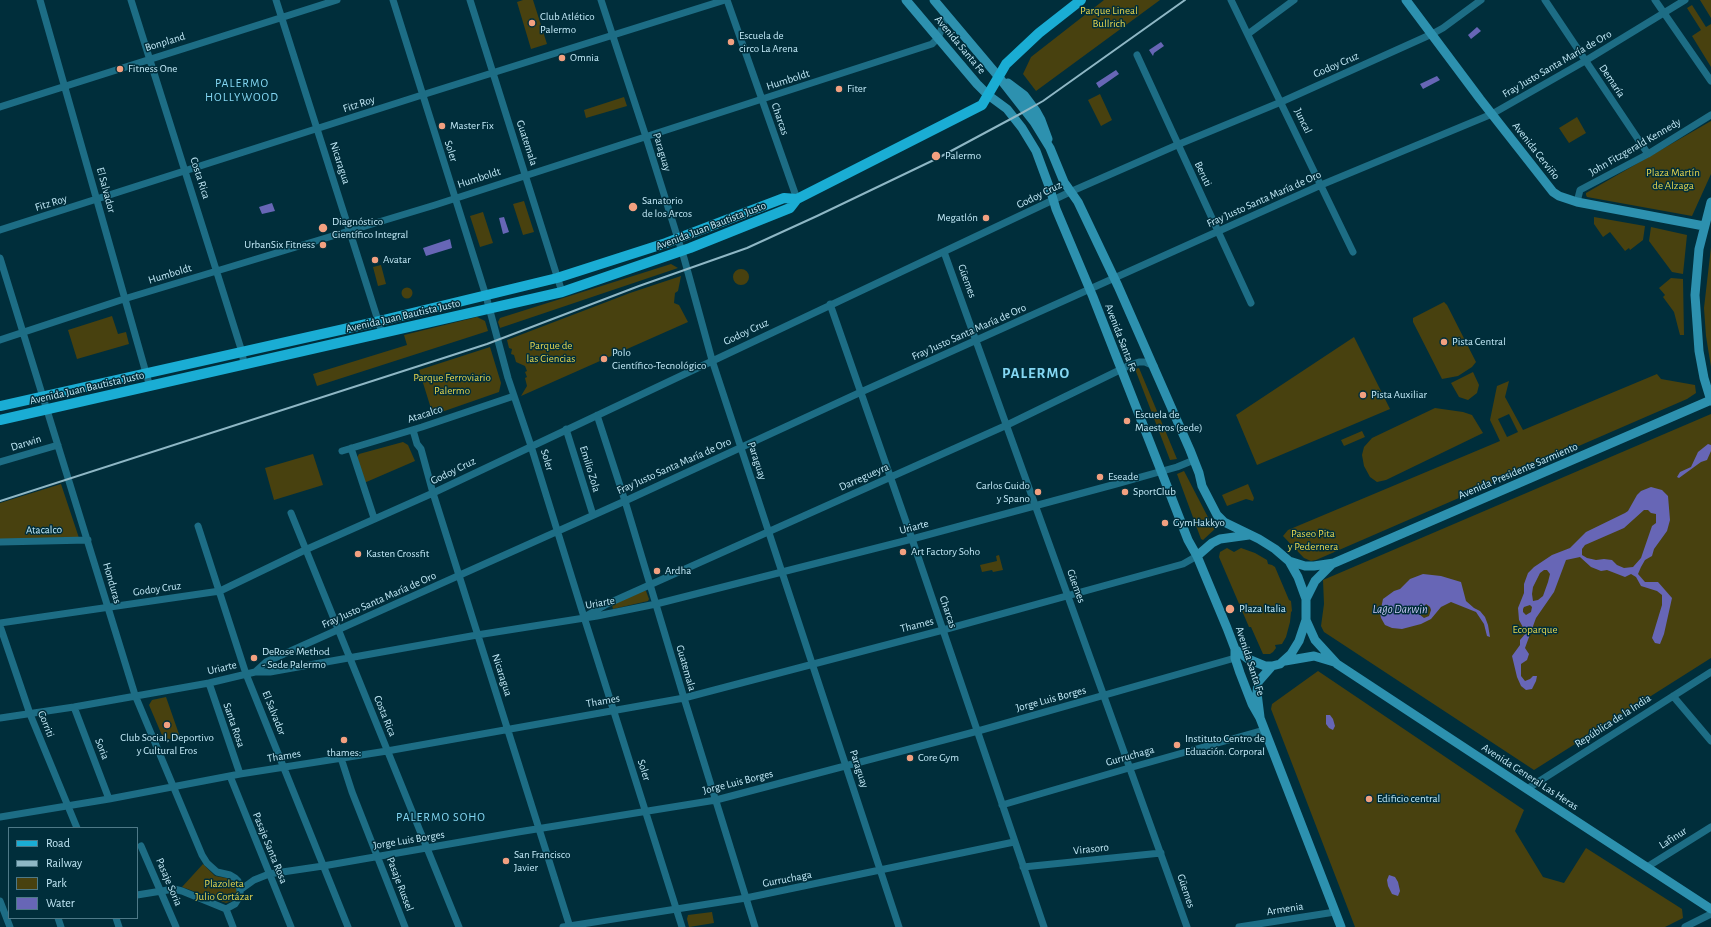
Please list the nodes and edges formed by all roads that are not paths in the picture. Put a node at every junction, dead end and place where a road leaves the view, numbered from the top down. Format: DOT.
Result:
graph roads {
  1 [pos="40,0"];
  2 [pos="131,0"];
  3 [pos="276,0"];
  4 [pos="337,0"];
  5 [pos="393,0"];
  6 [pos="470,0"];
  7 [pos="601,0"];
  8 [pos="726,0"];
  9 [pos="906,0"];
  10 [pos="934,0"];
  11 [pos="1081,0"];
  12 [pos="1231,0"];
  13 [pos="1294,0"];
  14 [pos="1406,0"];
  15 [pos="1481,0"];
  16 [pos="1545,0"];
  17 [pos="1655,0"];
  18 [pos="1685,0"];
  19 [pos="1664,14"];
  20 [pos="947,15"];
  21 [pos="282,18"];
  22 [pos="1248,34"];
  23 [pos="1432,34"];
  24 [pos="612,36"];
  25 [pos="938,38"];
  26 [pos="1136,55"];
  27 [pos="150,58"];
  28 [pos="1585,60"];
  29 [pos="493,73"];
  30 [pos="998,76"];
  31 [pos="1711,81"];
  32 [pos="65,86"];
  33 [pos="422,95"];
  34 [pos="988,95"];
  35 [pos="762,100"];
  36 [pos="1281,102"];
  37 [pos="0,107"];
  38 [pos="1492,114"];
  39 [pos="1711,115"];
  40 [pos="317,129"];
  41 [pos="646,137"];
  42 [pos="1177,144"];
  43 [pos="1648,154"];
  44 [pos="186,171"];
  45 [pos="526,175"];
  46 [pos="1321,185"];
  47 [pos="1070,192"];
  48 [pos="455,198"];
  49 [pos="797,199"];
  50 [pos="97,200"];
  51 [pos="1054,200"];
  52 [pos="1577,202"];
  53 [pos="1711,202"];
  54 [pos="1704,226"];
  55 [pos="0,230"];
  56 [pos="351,230"];
  57 [pos="1218,232"];
  58 [pos="678,239"];
  59 [pos="682,251"];
  60 [pos="944,252"];
  61 [pos="1353,252"];
  62 [pos="0,258"];
  63 [pos="217,271"];
  64 [pos="557,278"];
  65 [pos="1115,278"];
  66 [pos="1090,290"];
  67 [pos="562,292"];
  68 [pos="486,296"];
  69 [pos="124,299"];
  70 [pos="1251,303"];
  71 [pos="830,304"];
  72 [pos="488,309"];
  73 [pos="380,321"];
  74 [pos="23,332"];
  75 [pos="382,333"];
  76 [pos="0,340"];
  77 [pos="977,341"];
  78 [pos="242,352"];
  79 [pos="712,360"];
  80 [pos="244,364"];
  81 [pos="1154,366"];
  82 [pos="1121,370"];
  83 [pos="146,374"];
  84 [pos="150,386"];
  85 [pos="861,392"];
  86 [pos="42,395"];
  87 [pos="514,396"];
  88 [pos="1711,400"];
  89 [pos="0,406"];
  90 [pos="47,409"];
  91 [pos="597,415"];
  92 [pos="0,420"];
  93 [pos="1007,424"];
  94 [pos="566,429"];
  95 [pos="413,430"];
  96 [pos="58,445"];
  97 [pos="531,446"];
  98 [pos="351,448"];
  99 [pos="741,448"];
  100 [pos="342,451"];
  101 [pos="1194,460"];
  102 [pos="0,462"];
  103 [pos="1161,472"];
  104 [pos="890,477"];
  105 [pos="433,493"];
  106 [pos="625,501"];
  107 [pos="1035,506"];
  108 [pos="291,513"];
  109 [pos="593,515"];
  110 [pos="374,518"];
  111 [pos="198,526"];
  112 [pos="558,531"];
  113 [pos="769,531"];
  114 [pos="1250,535"];
  115 [pos="912,539"];
  116 [pos="88,540"];
  117 [pos="0,542"];
  118 [pos="305,550"];
  119 [pos="1197,556"];
  120 [pos="1289,561"];
  121 [pos="1334,563"];
  122 [pos="782,572"];
  123 [pos="459,576"];
  124 [pos="650,584"];
  125 [pos="220,591"];
  126 [pos="1068,595"];
  127 [pos="1306,599"];
  128 [pos="656,604"];
  129 [pos="108,607"];
  130 [pos="584,617"];
  131 [pos="1306,620"];
  132 [pos="0,623"];
  133 [pos="0,626"];
  134 [pos="943,630"];
  135 [pos="338,631"];
  136 [pos="477,635"];
  137 [pos="1235,653"];
  138 [pos="349,657"];
  139 [pos="1285,661"];
  140 [pos="812,663"];
  141 [pos="1337,664"];
  142 [pos="1272,666"];
  143 [pos="255,672"];
  144 [pos="1711,672"];
  145 [pos="246,674"];
  146 [pos="209,683"];
  147 [pos="135,695"];
  148 [pos="1104,696"];
  149 [pos="1673,696"];
  150 [pos="684,698"];
  151 [pos="74,707"];
  152 [pos="613,710"];
  153 [pos="30,714"];
  154 [pos="0,718"];
  155 [pos="1260,718"];
  156 [pos="507,729"];
  157 [pos="1264,730"];
  158 [pos="978,731"];
  159 [pos="1711,741"];
  160 [pos="387,751"];
  161 [pos="341,758"];
  162 [pos="846,766"];
  163 [pos="284,768"];
  164 [pos="1129,768"];
  165 [pos="240,774"];
  166 [pos="230,776"];
  167 [pos="174,787"];
  168 [pos="1526,789"];
  169 [pos="109,799"];
  170 [pos="716,800"];
  171 [pos="1002,805"];
  172 [pos="68,806"];
  173 [pos="646,812"];
  174 [pos="0,817"];
  175 [pos="1711,826"];
  176 [pos="77,827"];
  177 [pos="539,829"];
  178 [pos="1014,842"];
  179 [pos="141,846"];
  180 [pos="427,848"];
  181 [pos="1161,853"];
  182 [pos="377,856"];
  183 [pos="323,866"];
  184 [pos="1023,867"];
  185 [pos="1647,867"];
  186 [pos="881,871"];
  187 [pos="269,874"];
  188 [pos="160,890"];
  189 [pos="240,890"];
  190 [pos="138,895"];
  191 [pos="746,898"];
  192 [pos="0,901"];
  193 [pos="226,909"];
  194 [pos="1711,909"];
  195 [pos="676,910"];
  196 [pos="1335,912"];
  197 [pos="1711,914"];
  198 [pos="5,916"];
  199 [pos="10,927"];
  200 [pos="176,927"];
  201 [pos="233,927"];
  202 [pos="291,927"];
  203 [pos="348,927"];
  204 [pos="405,927"];
  205 [pos="459,927"];
  206 [pos="568,927"];
  207 [pos="682,927"];
  208 [pos="755,927"];
  209 [pos="899,927"];
  210 [pos="1044,927"];
  211 [pos="1187,927"];
  212 [pos="1239,927"];
  213 [pos="1340,927"];
  214 [pos="1685,927"];
  1 -- 32 [label="street, El Salvador"];
  2 -- 27 [label="street, Costa Rica"];
  3 -- 21 [label="street, Nicaragua"];
  4 -- 21 [label="street, Bonpland"];
  5 -- 33 [label="street, Soler"];
  6 -- 29 [label="street, Guatemala"];
  7 -- 24 [label="street, Paraguay"];
  8 -- 24 [label="street, Fitz Roy"];
  8 -- 35 [label="street, Charcas"];
  9 -- 25 [label="main road, Avenida Santa Fe"];
  10 -- 20 [label="main road, Avenida Santa Fe"];
  11 -- 30 [label="main road, Avenida Juan Bautista Justo"];
  12 -- 22 [label="street, Juncal"];
  13 -- 22 [label="street"];
  14 -- 23 [label="main road, Avenida Cerviño"];
  15 -- 23 [label="street, Godoy Cruz"];
  16 -- 28 [label="street, Demaría"];
  17 -- 19 [label="street"];
  18 -- 19 [label="street, Fray Justo Santa María de Oro"];
  19 -- 28 [label="street, Fray Justo Santa María de Oro"];
  19 -- 31 [label="street"];
  20 -- 25 [label="street"];
  20 -- 30 [label="main road, Avenida Santa Fe"];
  21 -- 27 [label="street, Bonpland"];
  21 -- 40 [label="street, Nicaragua"];
  22 -- 36 [label="street, Juncal"];
  23 -- 36 [label="street, Godoy Cruz"];
  23 -- 38 [label="main road, Avenida Cerviño"];
  24 -- 29 [label="street, Fitz Roy"];
  24 -- 41 [label="street, Paraguay"];
  25 -- 34 [label="main road, Avenida Santa Fe"];
  25 -- 35 [label="street, Humboldt"];
  26 -- 42 [label="street, Beruti"];
  27 -- 32 [label="street, Bonpland"];
  27 -- 44 [label="street, Costa Rica"];
  28 -- 38 [label="street, Fray Justo Santa María de Oro"];
  28 -- 43 [label="street, Demaría"];
  29 -- 33 [label="street, Fitz Roy"];
  29 -- 45 [label="street, Guatemala"];
  30 -- 34 [label="main road, Avenida Juan Bautista Justo"];
  30 -- 47 [label="main road, Avenida Santa Fe"];
  32 -- 37 [label="street, Bonpland"];
  32 -- 50 [label="street, El Salvador"];
  33 -- 40 [label="street, Fitz Roy"];
  33 -- 48 [label="street, Soler"];
  34 -- 49 [label="main road, Avenida Juan Bautista Justo"];
  34 -- 51 [label="main road, Avenida Santa Fe"];
  35 -- 41 [label="street, Humboldt"];
  35 -- 49 [label="street, Charcas"];
  36 -- 42 [label="street, Godoy Cruz"];
  36 -- 46 [label="street, Juncal"];
  38 -- 46 [label="street, Fray Justo Santa María de Oro"];
  38 -- 52 [label="main road, Avenida Cerviño"];
  39 -- 43 [label="street, John Fitzgerald Kennedy"];
  40 -- 44 [label="street, Fitz Roy"];
  40 -- 56 [label="street, Nicaragua"];
  41 -- 45 [label="street, Humboldt"];
  41 -- 58 [label="street, Paraguay"];
  42 -- 47 [label="street, Godoy Cruz"];
  42 -- 57 [label="street, Beruti"];
  43 -- 52 [label="street, John Fitzgerald Kennedy"];
  44 -- 50 [label="street, Fitz Roy"];
  44 -- 63 [label="street, Costa Rica"];
  45 -- 48 [label="street, Humboldt"];
  45 -- 64 [label="street, Guatemala"];
  46 -- 57 [label="street, Fray Justo Santa María de Oro"];
  46 -- 61 [label="street, Juncal"];
  47 -- 51 [label="street, Godoy Cruz"];
  47 -- 65 [label="main road, Avenida Santa Fe"];
  48 -- 56 [label="street, Humboldt"];
  48 -- 68 [label="street, Soler"];
  49 -- 58 [label="main road, Avenida Juan Bautista Justo"];
  49 -- 59 [label="main road, Avenida Juan Bautista Justo"];
  50 -- 55 [label="street, Fitz Roy"];
  50 -- 69 [label="street, El Salvador"];
  51 -- 60 [label="street, Godoy Cruz"];
  51 -- 66 [label="main road, Avenida Santa Fe"];
  52 -- 54 [label="main road, Avenida Cerviño"];
  53 -- 54 [label="main road"];
  54 -- 88 [label="main road"];
  56 -- 63 [label="street, Humboldt"];
  56 -- 73 [label="street, Nicaragua"];
  57 -- 65 [label="street, Fray Justo Santa María de Oro"];
  57 -- 70 [label="street, Beruti"];
  58 -- 59 [label="street, Paraguay"];
  58 -- 64 [label="main road, Avenida Juan Bautista Justo"];
  59 -- 67 [label="main road, Avenida Juan Bautista Justo"];
  59 -- 79 [label="street, Paraguay"];
  60 -- 71 [label="street, Godoy Cruz"];
  60 -- 77 [label="street, Güemes"];
  62 -- 74 [label="street, Honduras"];
  63 -- 69 [label="street, Humboldt"];
  63 -- 78 [label="street, Costa Rica"];
  64 -- 67 [label="street, Guatemala"];
  64 -- 68 [label="main road, Avenida Juan Bautista Justo"];
  65 -- 66 [label="street, Fray Justo Santa María de Oro"];
  65 -- 81 [label="main road, Avenida Santa Fe"];
  66 -- 77 [label="street, Fray Justo Santa María de Oro"];
  66 -- 82 [label="main road, Avenida Santa Fe"];
  67 -- 72 [label="main road, Avenida Juan Bautista Justo"];
  68 -- 72 [label="street, Soler"];
  68 -- 73 [label="main road, Avenida Juan Bautista Justo"];
  69 -- 74 [label="street, Humboldt"];
  69 -- 83 [label="street, El Salvador"];
  71 -- 79 [label="street, Godoy Cruz"];
  71 -- 85 [label="street, Charcas"];
  72 -- 75 [label="main road, Avenida Juan Bautista Justo"];
  72 -- 87 [label="street, Soler"];
  73 -- 75 [label="street, Nicaragua"];
  73 -- 78 [label="main road, Avenida Juan Bautista Justo"];
  74 -- 76 [label="street, Humboldt"];
  74 -- 86 [label="street, Honduras"];
  75 -- 80 [label="main road, Avenida Juan Bautista Justo"];
  77 -- 85 [label="street, Fray Justo Santa María de Oro"];
  77 -- 93 [label="street, Güemes"];
  78 -- 80 [label="street, Costa Rica"];
  78 -- 83 [label="main road, Avenida Juan Bautista Justo"];
  79 -- 91 [label="street, Godoy Cruz"];
  79 -- 99 [label="street, Paraguay"];
  80 -- 84 [label="main road, Avenida Juan Bautista Justo"];
  81 -- 82 [label="street, Darregueyra"];
  81 -- 101 [label="main road, Avenida Santa Fe"];
  82 -- 93 [label="street, Darregueyra"];
  82 -- 103 [label="main road, Avenida Santa Fe"];
  83 -- 84 [label="street, El Salvador"];
  83 -- 86 [label="main road, Avenida Juan Bautista Justo"];
  84 -- 90 [label="main road, Avenida Juan Bautista Justo"];
  85 -- 99 [label="street, Fray Justo Santa María de Oro"];
  85 -- 104 [label="street, Charcas"];
  86 -- 89 [label="main road, Avenida Juan Bautista Justo"];
  86 -- 90 [label="street, Honduras"];
  87 -- 95 [label="street, Atacalco"];
  87 -- 97 [label="street, Soler"];
  88 -- 121 [label="main road, Avenida Presidente Sarmiento"];
  90 -- 92 [label="main road, Avenida Juan Bautista Justo"];
  90 -- 96 [label="street, Honduras"];
  91 -- 94 [label="street, Godoy Cruz"];
  91 -- 106 [label="street, Guatemala"];
  93 -- 104 [label="street, Darregueyra"];
  93 -- 107 [label="street, Güemes"];
  94 -- 97 [label="street, Godoy Cruz"];
  94 -- 109 [label="street, Emilio Zola"];
  95 -- 98 [label="street, Atacalco"];
  95 -- 105 [label="street, Nicaragua"];
  96 -- 102 [label="street, Darwin"];
  96 -- 116 [label="street, Honduras"];
  97 -- 105 [label="street, Godoy Cruz"];
  97 -- 112 [label="street, Soler"];
  98 -- 100 [label="street, Atacalco"];
  98 -- 110 [label="street"];
  99 -- 106 [label="street, Fray Justo Santa María de Oro"];
  99 -- 113 [label="street, Paraguay"];
  101 -- 103 [label="street, Uriarte"];
  101 -- 114 [label="main road, Avenida Santa Fe"];
  103 -- 107 [label="street, Uriarte"];
  103 -- 119 [label="main road, Avenida Santa Fe"];
  104 -- 113 [label="street, Darregueyra"];
  104 -- 115 [label="street, Charcas"];
  105 -- 110 [label="street, Godoy Cruz"];
  105 -- 123 [label="street, Nicaragua"];
  106 -- 109 [label="street, Fray Justo Santa María de Oro"];
  106 -- 124 [label="street, Guatemala"];
  107 -- 115 [label="street, Uriarte"];
  107 -- 126 [label="street, Güemes"];
  108 -- 118 [label="street, Costa Rica"];
  109 -- 112 [label="street, Fray Justo Santa María de Oro"];
  110 -- 118 [label="street, Godoy Cruz"];
  111 -- 125 [label="street, El Salvador"];
  112 -- 123 [label="street, Fray Justo Santa María de Oro"];
  112 -- 130 [label="street, Soler"];
  113 -- 122 [label="street, Paraguay"];
  113 -- 124 [label="street, Darregueyra"];
  114 -- 119 [label="main road"];
  114 -- 120 [label="main road"];
  115 -- 122 [label="street, Uriarte"];
  115 -- 134 [label="street, Charcas"];
  116 -- 117 [label="street, Atacalco"];
  116 -- 129 [label="street, Honduras"];
  118 -- 125 [label="street, Godoy Cruz"];
  118 -- 135 [label="street, Costa Rica"];
  119 -- 126 [label="street, Thames"];
  119 -- 137 [label="main road, Avenida Santa Fe"];
  120 -- 121 [label="main road, Avenida Presidente Sarmiento"];
  120 -- 127 [label="main road"];
  121 -- 127 [label="main road, Avenida Presidente Sarmiento"];
  122 -- 128 [label="street, Uriarte"];
  122 -- 140 [label="street, Paraguay"];
  123 -- 135 [label="street, Fray Justo Santa María de Oro"];
  123 -- 136 [label="street, Nicaragua"];
  124 -- 128 [label="street, Guatemala"];
  124 -- 130 [label="street, Darregueyra"];
  125 -- 129 [label="street, Godoy Cruz"];
  125 -- 145 [label="street, El Salvador"];
  126 -- 134 [label="street, Thames"];
  126 -- 148 [label="street, Güemes"];
  127 -- 131 [label="main road"];
  128 -- 130 [label="street, Uriarte"];
  128 -- 150 [label="street, Guatemala"];
  129 -- 132 [label="street, Godoy Cruz"];
  129 -- 147 [label="street, Honduras"];
  130 -- 136 [label="street, Uriarte"];
  130 -- 152 [label="street, Soler"];
  131 -- 139 [label="main road"];
  131 -- 141 [label="main road, Avenida General Las Heras"];
  133 -- 153 [label="street, Gorriti"];
  134 -- 140 [label="street, Thames"];
  134 -- 158 [label="street, Charcas"];
  135 -- 138 [label="street, Costa Rica"];
  135 -- 143 [label="street, Fray Justo Santa María de Oro"];
  136 -- 138 [label="street, Uriarte"];
  136 -- 156 [label="street, Nicaragua"];
  137 -- 142 [label="main road"];
  137 -- 148 [label="street, Jorge Luis Borges"];
  137 -- 155 [label="main road, Avenida Santa Fe"];
  138 -- 143 [label="street, Uriarte"];
  138 -- 160 [label="street, Costa Rica"];
  139 -- 141 [label="main road, Avenida General Las Heras"];
  139 -- 142 [label="main road"];
  140 -- 150 [label="street, Thames"];
  140 -- 162 [label="street, Paraguay"];
  141 -- 168 [label="main road, Avenida General Las Heras"];
  142 -- 155 [label="main road, Avenida Santa Fe"];
  143 -- 145 [label="street, Uriarte"];
  144 -- 149 [label="street, República de la India"];
  145 -- 146 [label="street, Uriarte"];
  145 -- 163 [label="street, El Salvador"];
  146 -- 147 [label="street, Uriarte"];
  146 -- 165 [label="street, Santa Rosa"];
  147 -- 151 [label="street, Uriarte"];
  147 -- 167 [label="street, Honduras"];
  148 -- 158 [label="street, Jorge Luis Borges"];
  148 -- 164 [label="street, Güemes"];
  149 -- 159 [label="street"];
  149 -- 168 [label="street, República de la India"];
  150 -- 152 [label="street, Thames"];
  150 -- 170 [label="street, Guatemala"];
  151 -- 153 [label="street, Uriarte"];
  151 -- 169 [label="street, Soria"];
  152 -- 156 [label="street, Thames"];
  152 -- 173 [label="street, Soler"];
  153 -- 154 [label="street, Uriarte"];
  153 -- 172 [label="street, Gorriti"];
  155 -- 157 [label="main road, Avenida Santa Fe"];
  156 -- 160 [label="street, Thames"];
  156 -- 177 [label="street, Nicaragua"];
  157 -- 164 [label="street, Gurruchaga"];
  157 -- 196 [label="main road, Avenida Santa Fe"];
  158 -- 162 [label="street, Jorge Luis Borges"];
  158 -- 171 [label="street, Charcas"];
  160 -- 161 [label="street, Thames"];
  160 -- 180 [label="street, Costa Rica"];
  161 -- 163 [label="street, Thames"];
  161 -- 182 [label="street, Pasaje Russel"];
  162 -- 170 [label="street, Jorge Luis Borges"];
  162 -- 186 [label="street, Paraguay"];
  163 -- 165 [label="street, Thames"];
  163 -- 183 [label="street, El Salvador"];
  164 -- 171 [label="street, Gurruchaga"];
  164 -- 181 [label="street, Güemes"];
  165 -- 166 [label="street, Thames"];
  166 -- 167 [label="street, Thames"];
  166 -- 187 [label="street, Pasaje Santa Rosa"];
  167 -- 169 [label="street, Thames"];
  167 -- 189 [label="street, Honduras"];
  168 -- 185 [label="main road, Avenida General Las Heras"];
  169 -- 172 [label="street, Thames"];
  170 -- 173 [label="street, Jorge Luis Borges"];
  170 -- 191 [label="street, Guatemala"];
  171 -- 178 [label="street, Charcas"];
  172 -- 174 [label="street, Thames"];
  172 -- 176 [label="street, Gorriti"];
  173 -- 177 [label="street, Jorge Luis Borges"];
  173 -- 195 [label="street, Soler"];
  175 -- 185 [label="street, Lafinur"];
  177 -- 180 [label="street, Jorge Luis Borges"];
  177 -- 206 [label="street, Nicaragua"];
  178 -- 184 [label="street, Charcas"];
  178 -- 186 [label="street, Gurruchaga"];
  179 -- 188 [label="street, Pasaje Soria"];
  180 -- 182 [label="street, Jorge Luis Borges"];
  180 -- 205 [label="street, Costa Rica"];
  181 -- 184 [label="street, Virasoro"];
  181 -- 211 [label="street, Güemes"];
  182 -- 183 [label="street, Jorge Luis Borges"];
  182 -- 204 [label="street, Pasaje Russel"];
  183 -- 187 [label="street, Jorge Luis Borges"];
  183 -- 203 [label="street, El Salvador"];
  184 -- 210 [label="street, Charcas"];
  185 -- 194 [label="main road, Avenida General Las Heras"];
  186 -- 191 [label="street, Gurruchaga"];
  186 -- 209 [label="street, Paraguay"];
  187 -- 189 [label="street, Jorge Luis Borges"];
  187 -- 202 [label="street, Pasaje Santa Rosa"];
  188 -- 190 [label="street"];
  188 -- 193 [label="street"];
  188 -- 200 [label="street, Pasaje Soria"];
  189 -- 193 [label="street"];
  191 -- 195 [label="street, Gurruchaga"];
  191 -- 208 [label="street, Guatemala"];
  192 -- 198 [label="street"];
  193 -- 201 [label="street"];
  195 -- 206 [label="street, Gurruchaga"];
  195 -- 207 [label="street, Soler"];
  196 -- 212 [label="street, Armenia"];
  196 -- 213 [label="main road, Avenida Santa Fe"];
  197 -- 214 [label="street"];
  198 -- 199 [label="street"];
}
